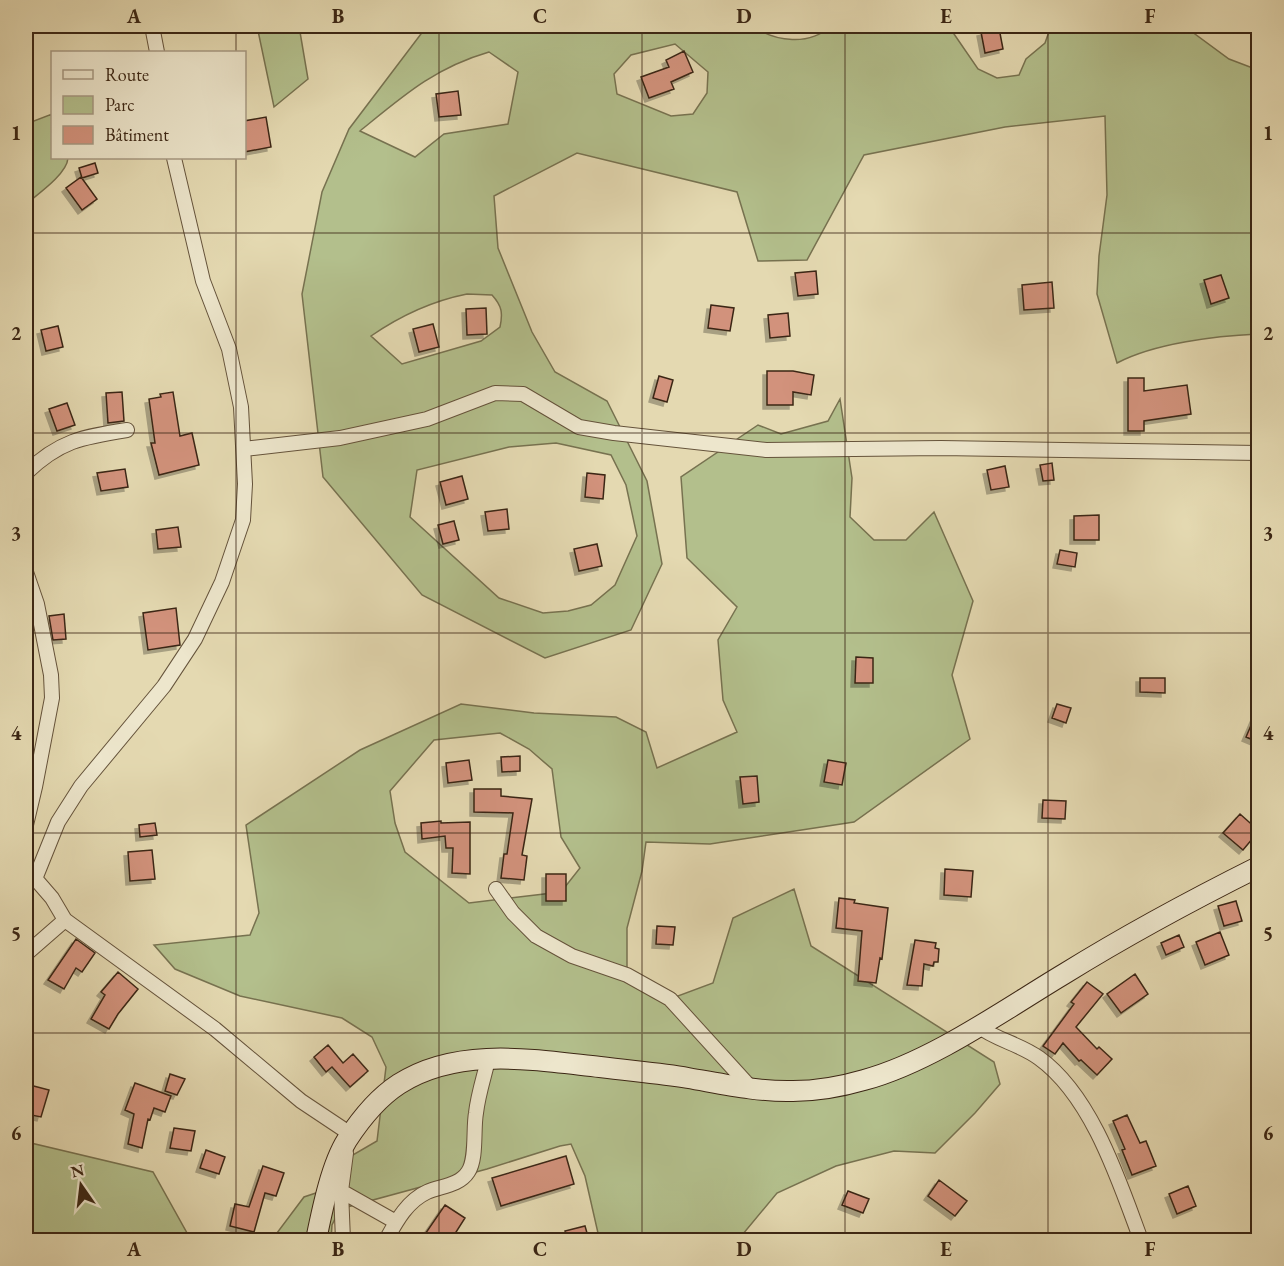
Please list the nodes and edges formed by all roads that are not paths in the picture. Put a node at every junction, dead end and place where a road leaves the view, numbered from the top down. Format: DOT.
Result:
graph roads {
  1 [pos="152,26"];
  2 [pos="157,51"];
  3 [pos="174,159"];
  4 [pos="127,429"];
  5 [pos="244,449"];
  6 [pos="1258,453"];
  7 [pos="26,473"];
  8 [pos="26,572"];
  9 [pos="26,825"];
  10 [pos="1258,867"];
  11 [pos="30,874"];
  12 [pos="496,889"];
  13 [pos="65,920"];
  14 [pos="26,954"];
  15 [pos="978,1026"];
  16 [pos="488,1060"];
  17 [pos="751,1088"];
  18 [pos="350,1137"];
  19 [pos="341,1191"];
  20 [pos="396,1222"];
  21 [pos="316,1240"];
  22 [pos="343,1240"];
  23 [pos="386,1240"];
  24 [pos="1141,1240"];
  1 -- 2 [label="street"];
  3 -- 5 [label="street"];
  4 -- 7 [label="street"];
  5 -- 6 [label="street"];
  5 -- 11 [label="street"];
  8 -- 9 [label="street"];
  10 -- 15 [label="main road"];
  11 -- 13 [label="street"];
  12 -- 17 [label="street"];
  13 -- 14 [label="street"];
  13 -- 18 [label="street"];
  15 -- 17 [label="main road"];
  15 -- 24 [label="street"];
  16 -- 17 [label="main road"];
  16 -- 18 [label="main road"];
  16 -- 20 [label="street"];
  18 -- 19 [label="street"];
  18 -- 21 [label="main road"];
  19 -- 20 [label="street"];
  19 -- 22 [label="street"];
  20 -- 23 [label="street"];
}
